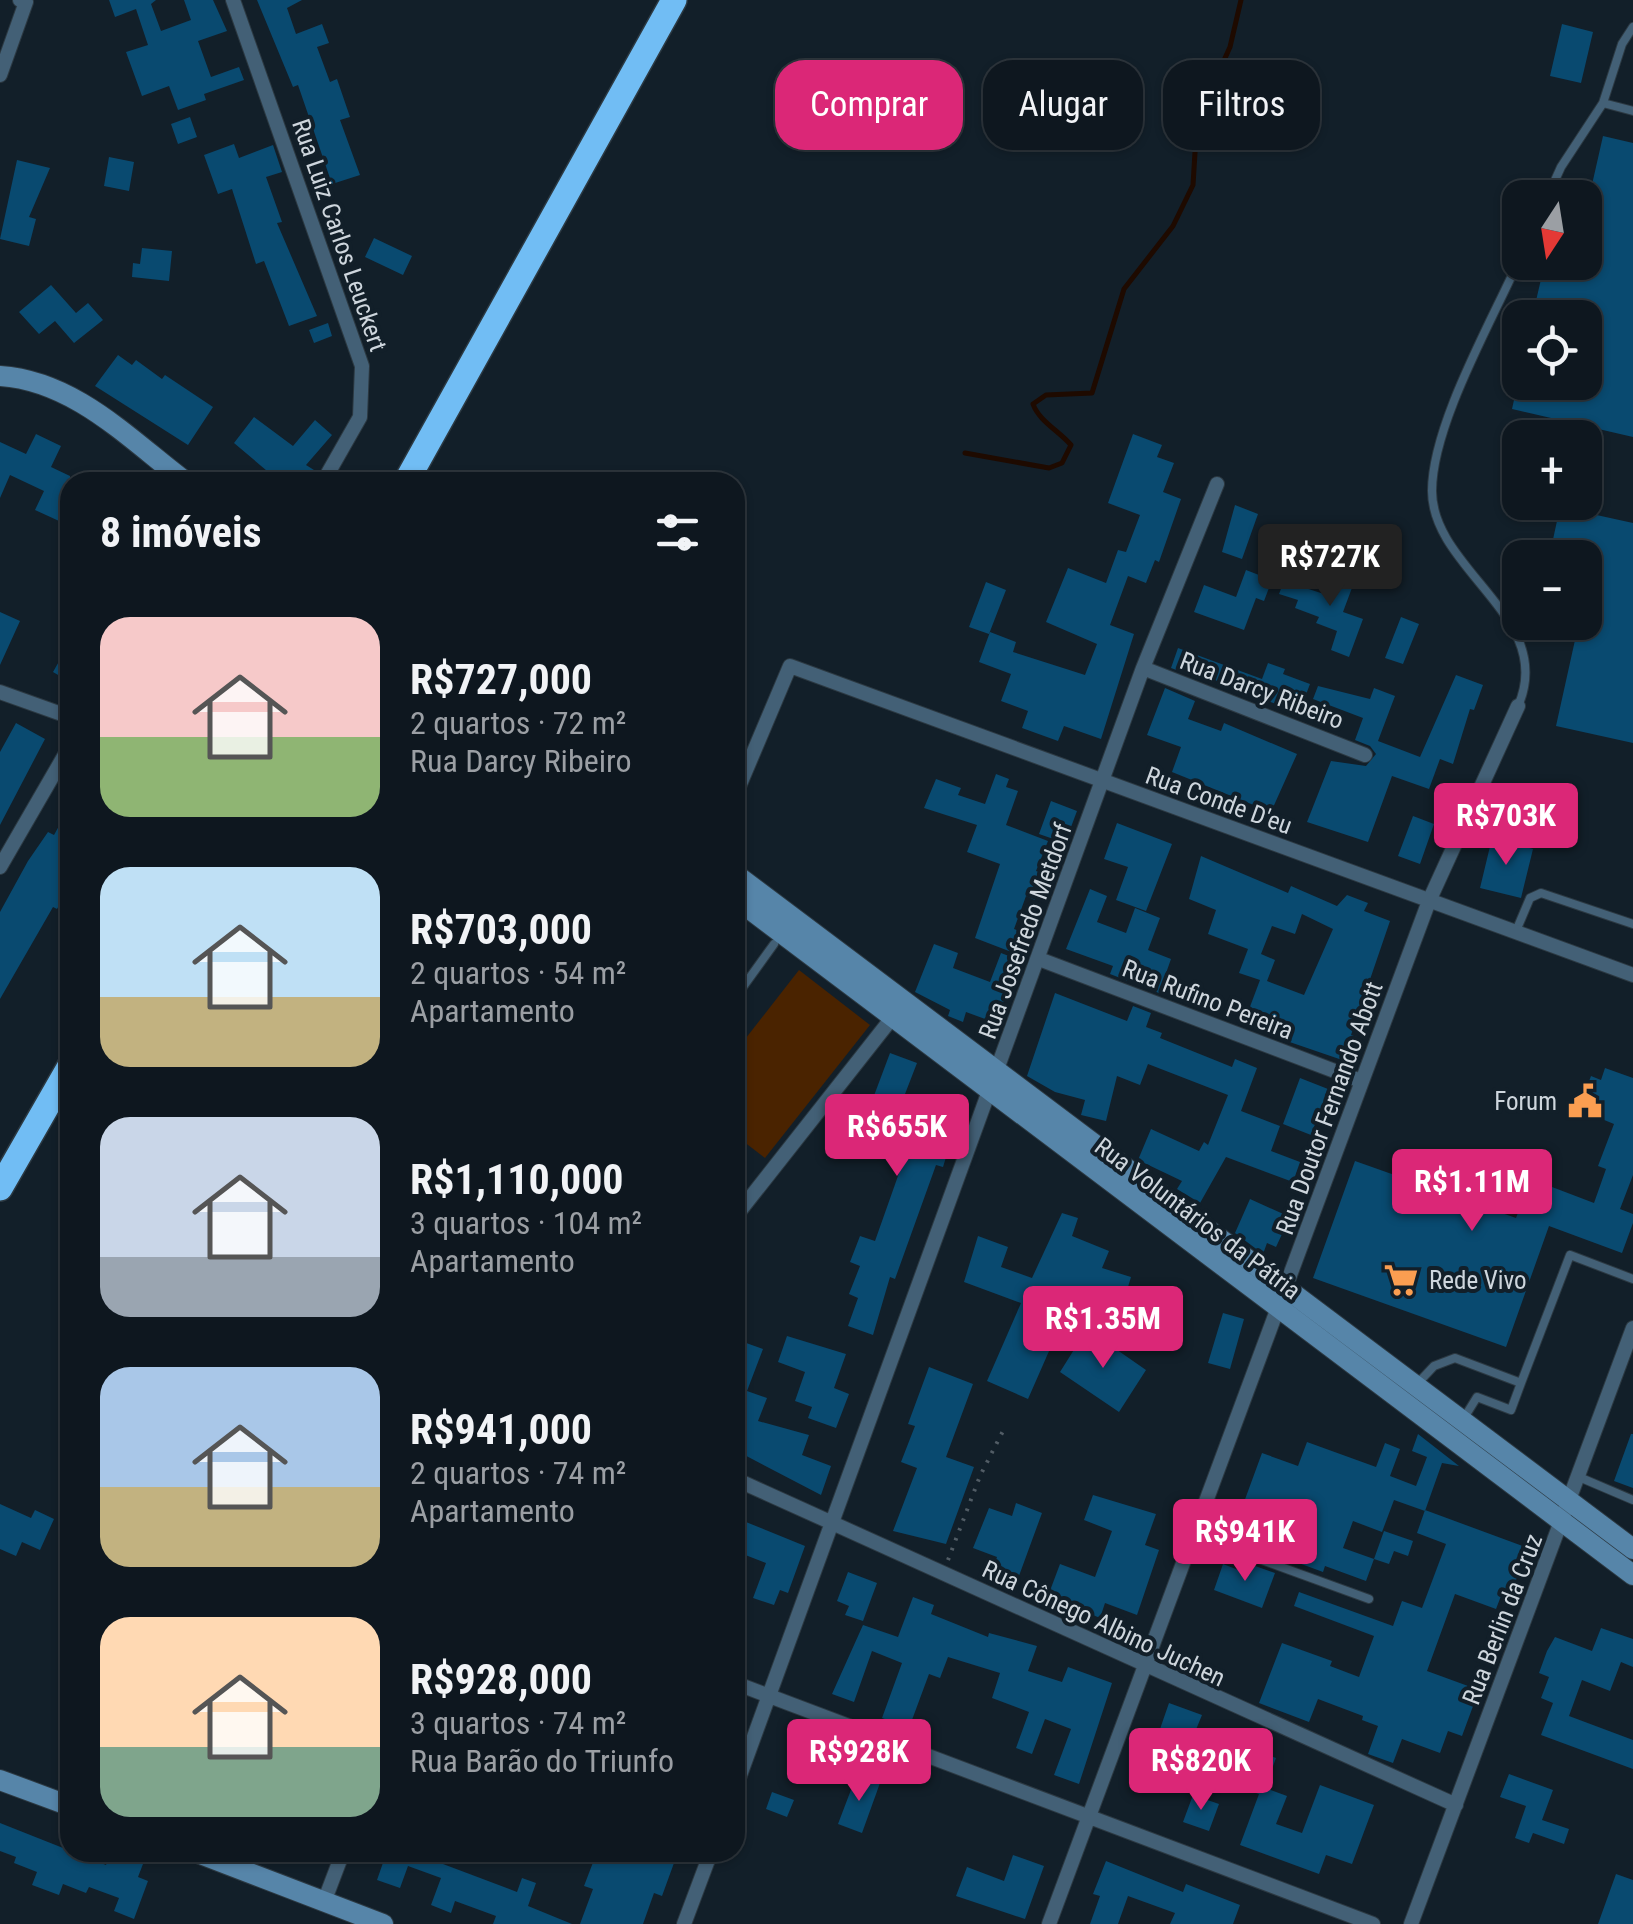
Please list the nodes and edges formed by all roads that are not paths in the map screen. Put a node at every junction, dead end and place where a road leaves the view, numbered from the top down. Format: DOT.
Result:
graph roads {
  1 [pos="233,0"];
  2 [pos="674,0"];
  3 [pos="23,1"];
  4 [pos="1633,27"];
  5 [pos="0,74"];
  6 [pos="1603,103"];
  7 [pos="1633,111"];
  8 [pos="1554,180"];
  9 [pos="1510,280"];
  10 [pos="0,376"];
  11 [pos="173,472"];
  12 [pos="329,472"];
  13 [pos="412,472"];
  14 [pos="1217,484"];
  15 [pos="1143,668"];
  16 [pos="0,692"];
  17 [pos="1518,706"];
  18 [pos="60,713"];
  19 [pos="1366,755"];
  20 [pos="60,763"];
  21 [pos="745,772"];
  22 [pos="1103,782"];
  23 [pos="0,868"];
  24 [pos="745,884"];
  25 [pos="1430,900"];
  26 [pos="745,905"];
  27 [pos="1633,924"];
  28 [pos="1515,932"];
  29 [pos="774,944"];
  30 [pos="1039,959"];
  31 [pos="845,970"];
  32 [pos="1633,975"];
  33 [pos="745,984"];
  34 [pos="892,1018"];
  35 [pos="997,1072"];
  36 [pos="1361,1081"];
  37 [pos="60,1083"];
  38 [pos="989,1094"];
  39 [pos="0,1188"];
  40 [pos="1144,1195"];
  41 [pos="745,1204"];
  42 [pos="1633,1279"];
  43 [pos="1283,1299"];
  44 [pos="1633,1328"];
  45 [pos="1521,1383"];
  46 [pos="1410,1394"];
  47 [pos="1456,1429"];
  48 [pos="1579,1477"];
  49 [pos="745,1483"];
  50 [pos="1633,1500"];
  51 [pos="1567,1511"];
  52 [pos="833,1523"];
  53 [pos="1196,1536"];
  54 [pos="1633,1550"];
  55 [pos="1633,1575"];
  56 [pos="1368,1599"];
  57 [pos="1147,1668"];
  58 [pos="745,1687"];
  59 [pos="770,1696"];
  60 [pos="745,1762"];
  61 [pos="0,1780"];
  62 [pos="60,1802"];
  63 [pos="1456,1806"];
  64 [pos="1090,1818"];
  65 [pos="222,1862"];
  66 [pos="339,1862"];
  67 [pos="707,1862"];
  68 [pos="324,1902"];
  69 [pos="383,1924"];
  70 [pos="684,1924"];
  71 [pos="1049,1924"];
  72 [pos="1373,1924"];
  73 [pos="1410,1924"];
  1 -- 12 [label="street, Rua Luiz Carlos Leuckert"];
  2 -- 13 [label="highway"];
  3 -- 5 [label="street"];
  4 -- 6 [label="lane"];
  6 -- 7 [label="lane"];
  6 -- 8 [label="lane"];
  9 -- 17 [label="lane"];
  10 -- 11 [label="main road"];
  14 -- 15 [label="street, Rua Josefredo Metdorf"];
  15 -- 19 [label="street, Rua Darcy Ribeiro"];
  15 -- 22 [label="street, Rua Josefredo Metdorf"];
  16 -- 18 [label="street"];
  17 -- 25 [label="street, Rua Doutor Fernando Abott"];
  20 -- 23 [label="street"];
  21 -- 22 [label="street, Rua Conde D'eu"];
  22 -- 25 [label="street, Rua Conde D'eu"];
  22 -- 30 [label="street, Rua Josefredo Metdorf"];
  24 -- 31 [label="main road, Rua Voluntários da Pátria"];
  25 -- 28 [label="street, Rua Conde D'eu"];
  25 -- 36 [label="street, Rua Doutor Fernando Abott"];
  26 -- 31 [label="main road, Rua Voluntários da Pátria"];
  27 -- 28 [label="lane"];
  28 -- 32 [label="street, Rua Conde D'eu"];
  29 -- 33 [label="lane"];
  30 -- 35 [label="street, Rua Josefredo Metdorf"];
  30 -- 36 [label="street, Rua Rufino Pereira"];
  31 -- 34 [label="main road, Rua Voluntários da Pátria"];
  31 -- 35 [label="main road, Rua Voluntários da Pátria"];
  34 -- 38 [label="main road, Rua Voluntários da Pátria"];
  34 -- 41 [label="street"];
  35 -- 38 [label="street, Rua Josefredo Metdorf"];
  35 -- 40 [label="main road, Rua Voluntários da Pátria"];
  36 -- 43 [label="street, Rua Doutor Fernando Abott"];
  37 -- 39 [label="highway"];
  38 -- 40 [label="main road, Rua Voluntários da Pátria"];
  38 -- 52 [label="street, Rua Josefredo Metdorf"];
  40 -- 43 [label="main road, Rua Voluntários da Pátria"];
  42 -- 45 [label="lane"];
  43 -- 46 [label="main road, Rua Voluntários da Pátria"];
  43 -- 53 [label="street, Rua Doutor Fernando Abott"];
  44 -- 48 [label="street, Rua Berlin da Cruz"];
  45 -- 46 [label="lane"];
  45 -- 47 [label="lane"];
  46 -- 47 [label="main road, Rua Voluntários da Pátria"];
  47 -- 51 [label="main road, Rua Voluntários da Pátria"];
  48 -- 50 [label="lane"];
  48 -- 51 [label="street, Rua Berlin da Cruz"];
  49 -- 52 [label="street, Rua Cônego Albino Juchen"];
  51 -- 54 [label="main road, Rua Voluntários da Pátria"];
  51 -- 55 [label="main road, Rua Voluntários da Pátria"];
  51 -- 63 [label="street, Rua Berlin da Cruz"];
  52 -- 57 [label="street, Rua Cônego Albino Juchen"];
  52 -- 59 [label="street, Rua Josefredo Metdorf"];
  53 -- 56 [label="lane"];
  53 -- 57 [label="street, Rua Doutor Fernando Abott"];
  57 -- 63 [label="street, Rua Cônego Albino Juchen"];
  57 -- 64 [label="street, Rua Doutor Fernando Abott"];
  58 -- 59 [label="street"];
  59 -- 60 [label="street, Rua Josefredo Metdorf"];
  59 -- 64 [label="street"];
  61 -- 62 [label="main road"];
  63 -- 73 [label="street, Rua Berlin da Cruz"];
  64 -- 71 [label="street, Rua Doutor Fernando Abott"];
  64 -- 72 [label="street"];
  65 -- 68 [label="main road"];
  66 -- 68 [label="street"];
  67 -- 70 [label="street"];
  68 -- 69 [label="main road"];
}
